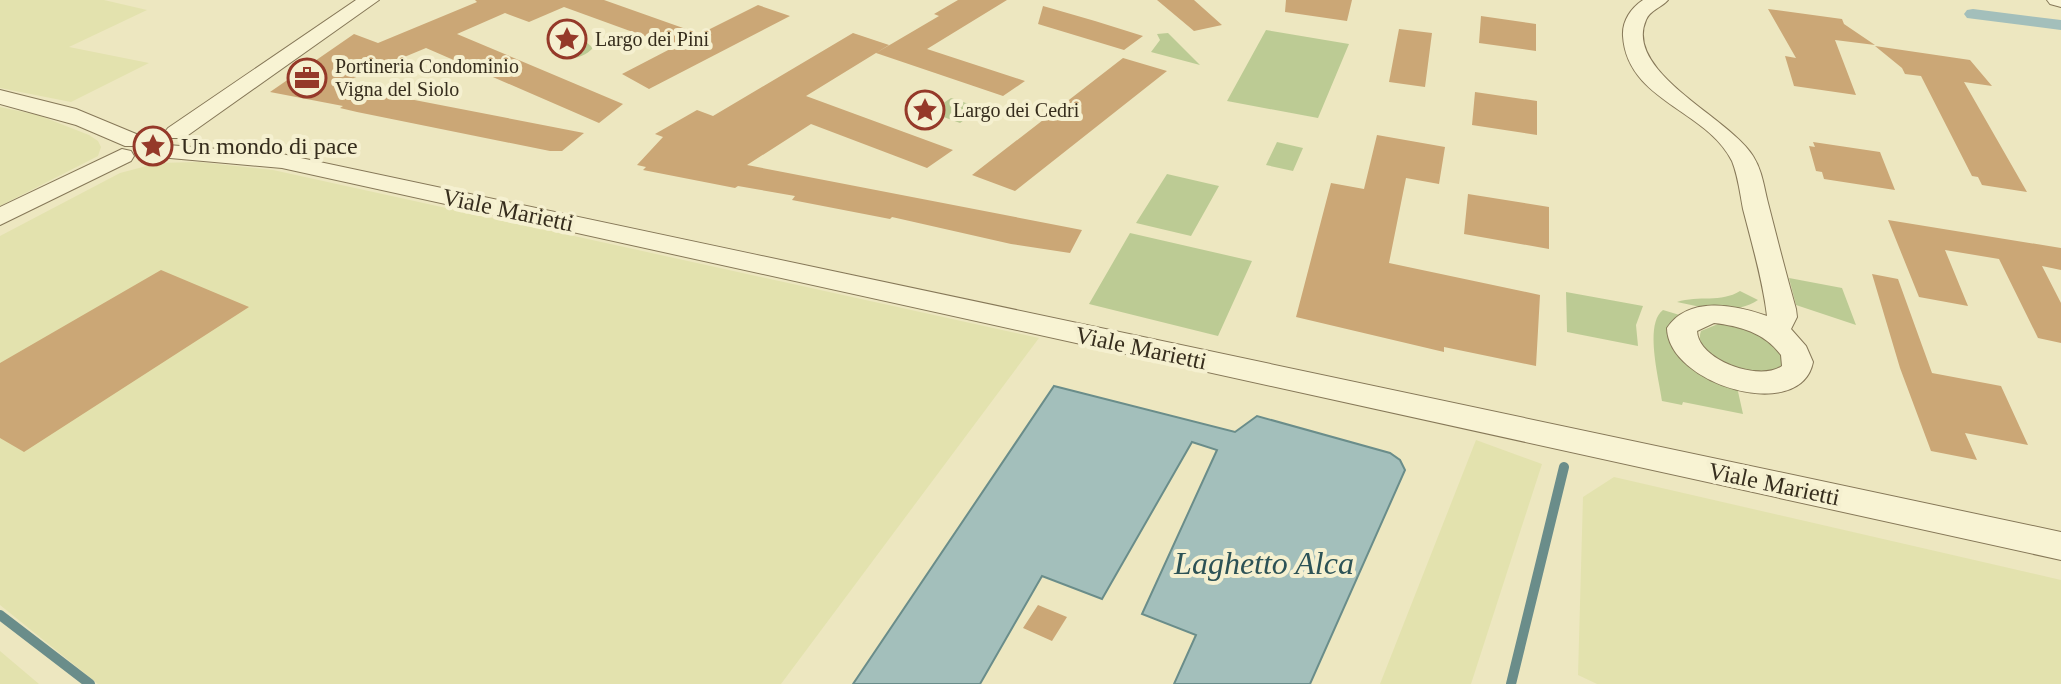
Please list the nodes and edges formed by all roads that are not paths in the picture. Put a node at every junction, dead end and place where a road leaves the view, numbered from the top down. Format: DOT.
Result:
graph roads {
  1 [pos="369,0"];
  2 [pos="1658,0"];
  3 [pos="0,97"];
  4 [pos="150,140"];
  5 [pos="0,217"];
  6 [pos="1772,320"];
  7 [pos="2061,546"];
  1 -- 4 [label="street"];
  2 -- 6 [label="street"];
  3 -- 4 [label="street, Viale Marietti"];
  4 -- 5 [label="street"];
  4 -- 7 [label="street, Viale Marietti"];
}
